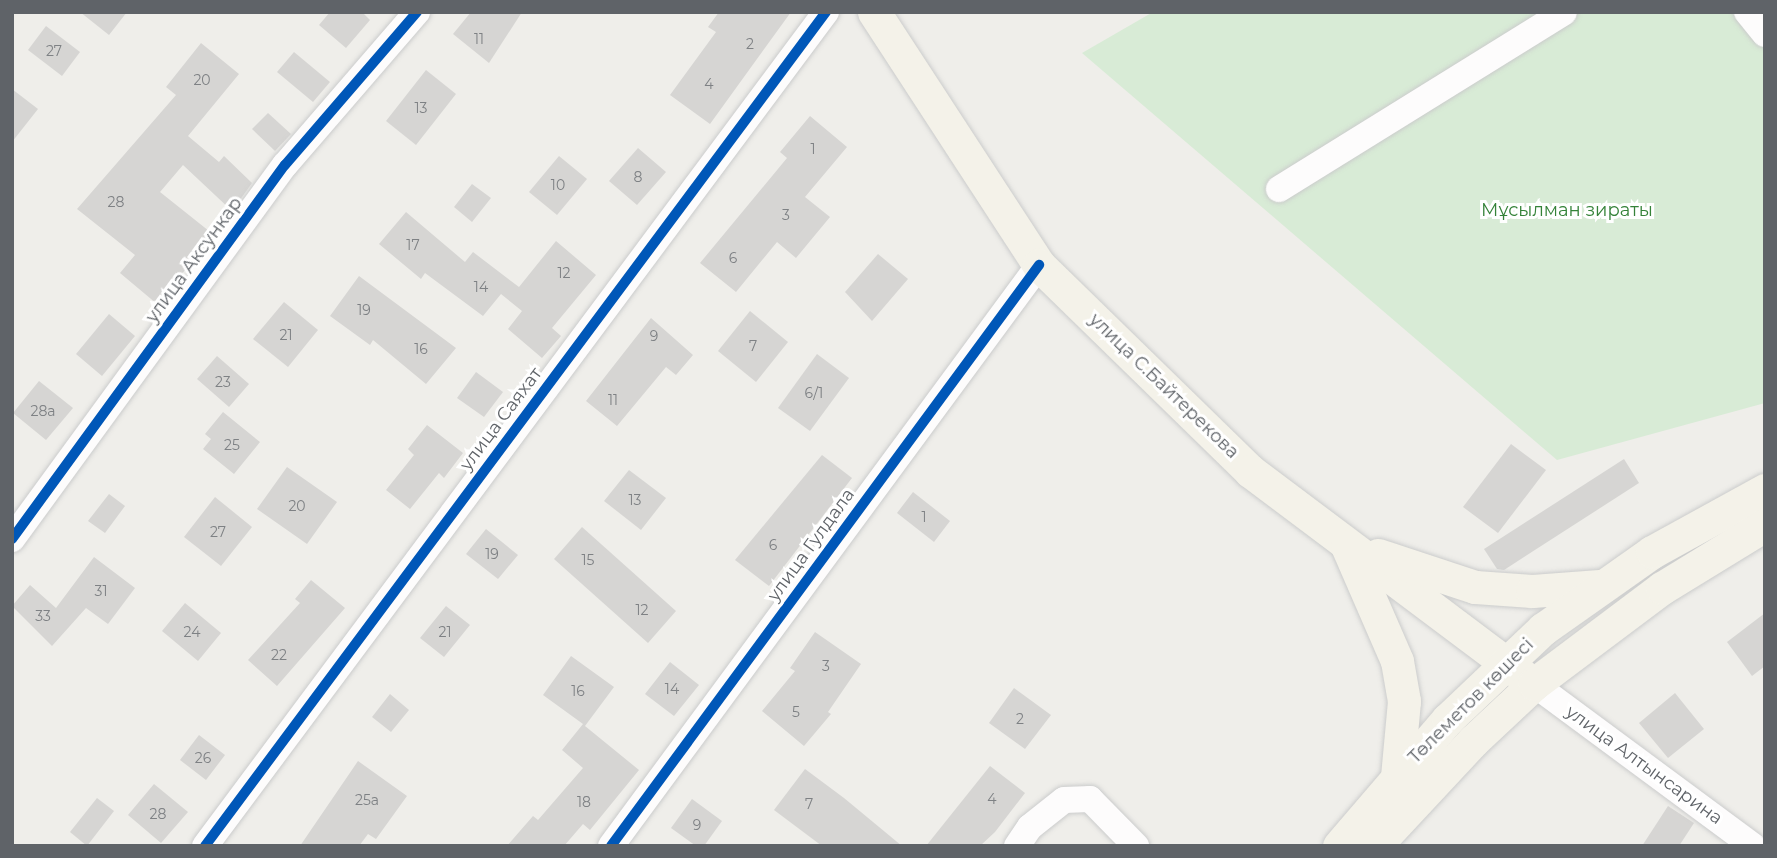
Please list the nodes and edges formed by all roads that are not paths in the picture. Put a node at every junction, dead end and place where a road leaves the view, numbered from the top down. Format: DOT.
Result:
graph roads {
  1 [pos="417,12"];
  2 [pos="826,12"];
  3 [pos="874,12"];
  4 [pos="1564,12"];
  5 [pos="1747,12"];
  6 [pos="1765,34"];
  7 [pos="1279,189"];
  8 [pos="1039,265"];
  9 [pos="1765,490"];
  10 [pos="1765,526"];
  11 [pos="12,539"];
  12 [pos="1346,544"];
  13 [pos="1600,586"];
  14 [pos="1504,662"];
  15 [pos="1534,684"];
  16 [pos="1397,776"];
  17 [pos="205,846"];
  18 [pos="611,846"];
  19 [pos="1017,846"];
  20 [pos="1136,846"];
  21 [pos="1339,846"];
  22 [pos="1375,846"];
  23 [pos="1753,846"];
  1 -- 11 [label="street, улица Аксункар"];
  2 -- 17 [label="street, улица Саяхат"];
  3 -- 8 [label="main road, улица С.Байтерекова"];
  4 -- 7 [label="street"];
  5 -- 6 [label="street"];
  8 -- 12 [label="main road, улица С.Байтерекова"];
  8 -- 18 [label="street, улица Гулдала"];
  9 -- 13 [label="main road, Төлеметов көшесі"];
  10 -- 15 [label="main road, Төлеметов көшесі"];
  12 -- 13 [label="main road"];
  12 -- 14 [label="main road, улица С.Байтерекова"];
  12 -- 16 [label="main road"];
  13 -- 14 [label="main road, Төлеметов көшесі"];
  14 -- 15 [label="main road, улица С.Байтерекова"];
  14 -- 16 [label="main road, Төлеметов көшесі"];
  15 -- 22 [label="main road, Төлеметов көшесі"];
  15 -- 23 [label="street, улица Алтынсарина"];
  16 -- 21 [label="main road, Төлеметов көшесі"];
  19 -- 20 [label="street"];
}
